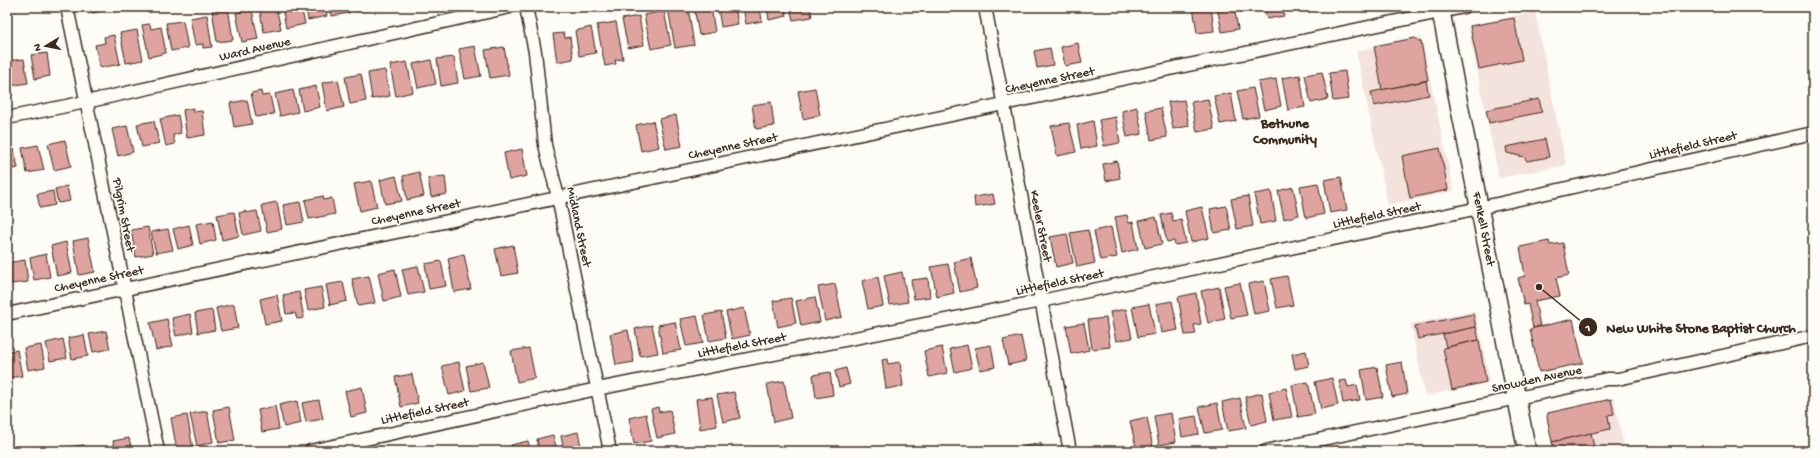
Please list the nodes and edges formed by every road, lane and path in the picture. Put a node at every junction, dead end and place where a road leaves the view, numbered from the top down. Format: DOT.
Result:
graph roads {
  1 [pos="67,7"];
  2 [pos="510,7"];
  3 [pos="526,7"];
  4 [pos="985,7"];
  5 [pos="1464,7"];
  6 [pos="1440,10"];
  7 [pos="86,102"];
  8 [pos="1002,105"];
  9 [pos="7,118"];
  10 [pos="1813,133"];
  11 [pos="558,197"];
  12 [pos="1479,208"];
  13 [pos="124,289"];
  14 [pos="1041,301"];
  15 [pos="7,314"];
  16 [pos="1813,336"];
  17 [pos="598,389"];
  18 [pos="1517,398"];
  19 [pos="158,451"];
  20 [pos="310,451"];
  21 [pos="610,451"];
  22 [pos="1070,451"];
  23 [pos="1266,451"];
  24 [pos="1527,451"];
  1 -- 7 [label="street, Pilgrim Street"];
  2 -- 7 [label="street, Ward Avenue"];
  3 -- 11 [label="street, Midland Street"];
  4 -- 8 [label="street, Keeler Street"];
  5 -- 6 [label="street, Cheyenne Street"];
  6 -- 8 [label="street, Cheyenne Street"];
  6 -- 12 [label="street, Fenkell Street"];
  7 -- 9 [label="street, Ward Avenue"];
  7 -- 13 [label="street, Pilgrim Street"];
  8 -- 11 [label="street, Cheyenne Street"];
  8 -- 14 [label="street, Keeler Street"];
  10 -- 12 [label="street, Littlefield Street"];
  11 -- 13 [label="street, Cheyenne Street"];
  11 -- 17 [label="street, Midland Street"];
  12 -- 14 [label="street, Littlefield Street"];
  12 -- 18 [label="street, Fenkell Street"];
  13 -- 15 [label="street, Cheyenne Street"];
  13 -- 19 [label="street, Pilgrim Street"];
  14 -- 17 [label="street, Littlefield Street"];
  14 -- 22 [label="street, Keeler Street"];
  16 -- 18 [label="street, Snowden Avenue"];
  17 -- 20 [label="street, Littlefield Street"];
  17 -- 21 [label="street, Midland Street"];
  18 -- 23 [label="street, Snowden Avenue"];
  18 -- 24 [label="street, Fenkell Street"];
}
